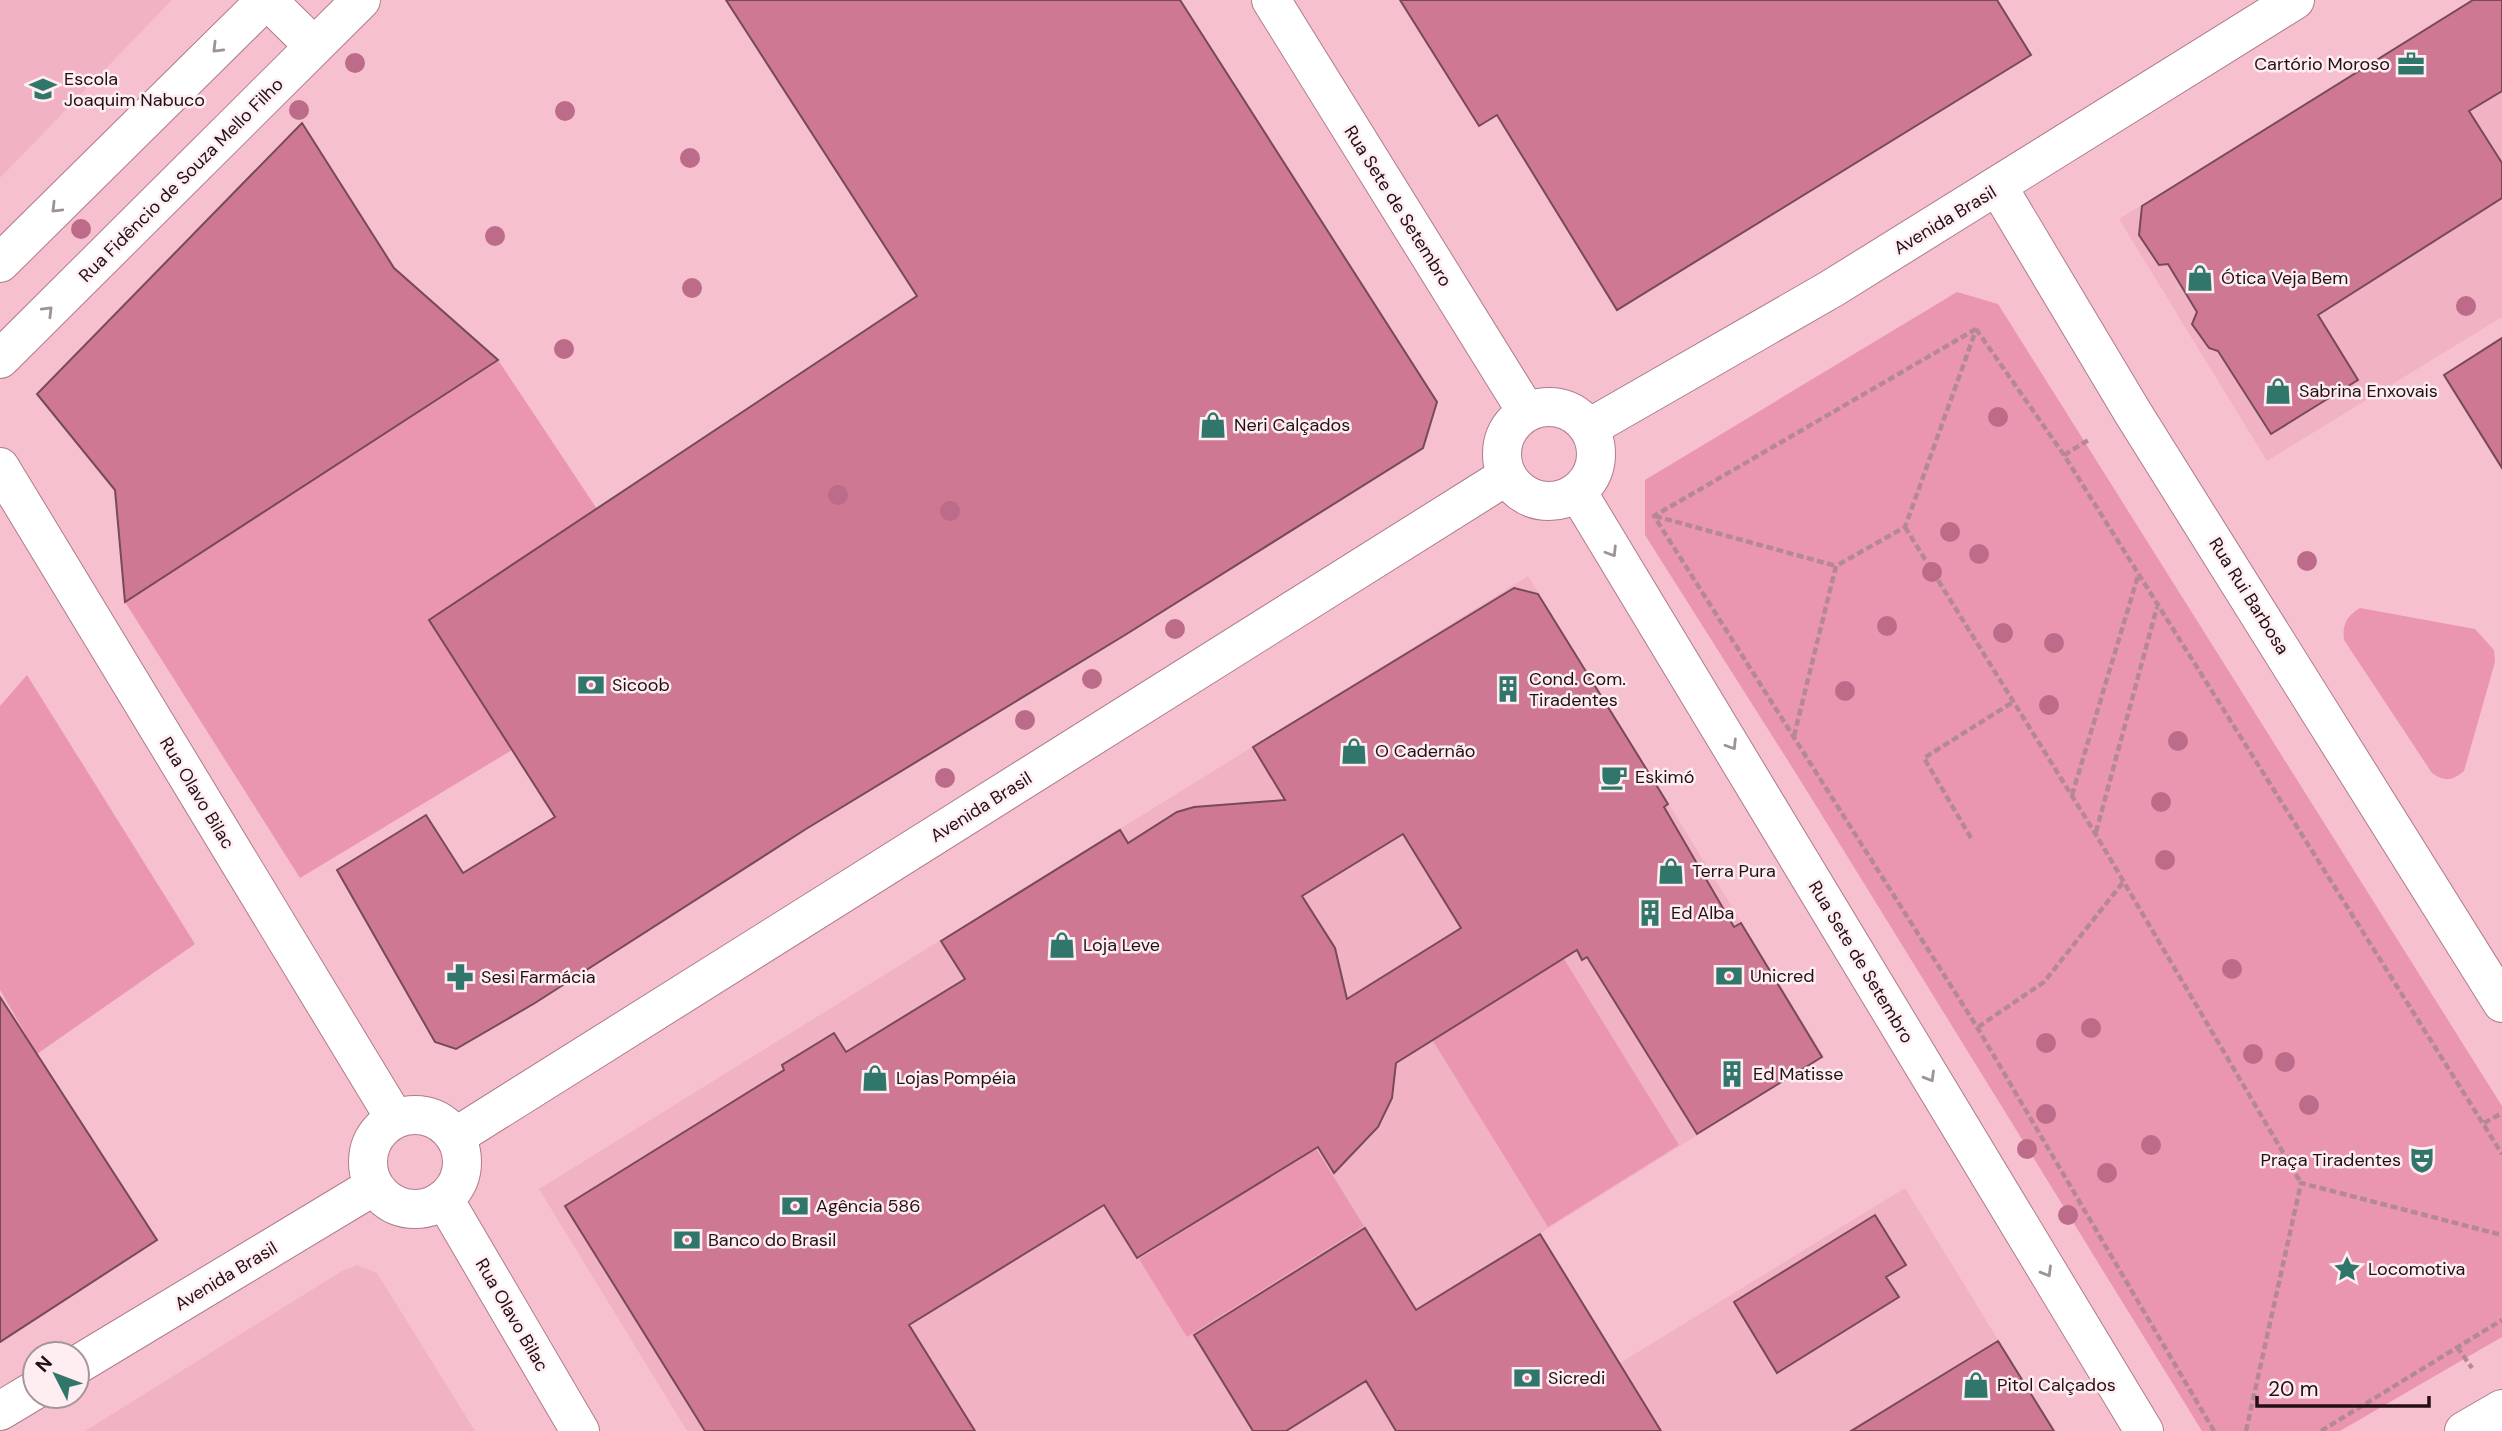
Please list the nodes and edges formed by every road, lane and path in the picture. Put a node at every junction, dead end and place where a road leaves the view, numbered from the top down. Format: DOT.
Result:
graph roads {
  1 [pos="266,0"];
  2 [pos="361,0"];
  3 [pos="1271,0"];
  4 [pos="2295,0"];
  5 [pos="314,46"];
  6 [pos="1998,187"];
  7 [pos="0,263"];
  8 [pos="1976,329"];
  9 [pos="0,359"];
  10 [pos="1526,411"];
  11 [pos="1589,428"];
  12 [pos="0,467"];
  13 [pos="1505,477"];
  14 [pos="1578,493"];
  15 [pos="1654,516"];
  16 [pos="1905,527"];
  17 [pos="1836,566"];
  18 [pos="2138,576"];
  19 [pos="2158,607"];
  20 [pos="2014,702"];
  21 [pos="1794,736"];
  22 [pos="2072,794"];
  23 [pos="2095,832"];
  24 [pos="1971,838"];
  25 [pos="2124,881"];
  26 [pos="2502,1003"];
  27 [pos="1977,1027"];
  28 [pos="2502,1113"];
  29 [pos="395,1119"];
  30 [pos="2484,1123"];
  31 [pos="456,1137"];
  32 [pos="2502,1154"];
  33 [pos="2301,1184"];
  34 [pos="374,1186"];
  35 [pos="444,1199"];
  36 [pos="2502,1235"];
  37 [pos="2502,1320"];
  38 [pos="91,1357"];
  39 [pos="21,1398"];
  40 [pos="2502,1409"];
  41 [pos="0,1411"];
  42 [pos="580,1431"];
  43 [pos="2144,1431"];
  44 [pos="2214,1431"];
  45 [pos="2246,1431"];
  46 [pos="2321,1431"];
  47 [pos="2464,1431"];
  1 -- 5 [label="street"];
  1 -- 7 [label="street, one-way"];
  2 -- 5 [label="street, Rua Fidêncio de Souza Mello Filho"];
  3 -- 10 [label="street, Rua Sete de Setembro"];
  4 -- 6 [label="street, Avenida Brasil"];
  9 -- 5 [label="street, Rua Fidêncio de Souza Mello Filho, one-way"];
  6 -- 11 [label="street, Avenida Brasil"];
  6 -- 26 [label="street, Rua Rui Barbosa"];
  8 -- 15 [label="path"];
  8 -- 16 [label="path"];
  8 -- 18 [label="path"];
  10 -- 11 [label="street"];
  10 -- 13 [label="street"];
  11 -- 14 [label="street"];
  12 -- 29 [label="street, Rua Olavo Bilac"];
  13 -- 14 [label="street"];
  13 -- 31 [label="street, Avenida Brasil"];
  14 -- 43 [label="street, Rua Sete de Setembro, one-way"];
  15 -- 17 [label="path"];
  15 -- 21 [label="path"];
  16 -- 17 [label="path"];
  16 -- 20 [label="path"];
  17 -- 21 [label="path"];
  18 -- 19 [label="path"];
  18 -- 22 [label="path"];
  19 -- 23 [label="path"];
  19 -- 30 [label="path"];
  20 -- 22 [label="path"];
  20 -- 24 [label="path"];
  21 -- 27 [label="path"];
  22 -- 23 [label="path"];
  23 -- 25 [label="path"];
  25 -- 27 [label="path"];
  25 -- 33 [label="path"];
  27 -- 44 [label="path"];
  28 -- 30 [label="path"];
  29 -- 31 [label="street"];
  29 -- 34 [label="street"];
  30 -- 32 [label="path"];
  31 -- 35 [label="street"];
  33 -- 36 [label="path"];
  33 -- 45 [label="path"];
  34 -- 35 [label="street"];
  34 -- 38 [label="street, Avenida Brasil"];
  35 -- 42 [label="street, Rua Olavo Bilac"];
  37 -- 46 [label="path"];
  39 -- 41 [label="street"];
  40 -- 47 [label="street"];
}
